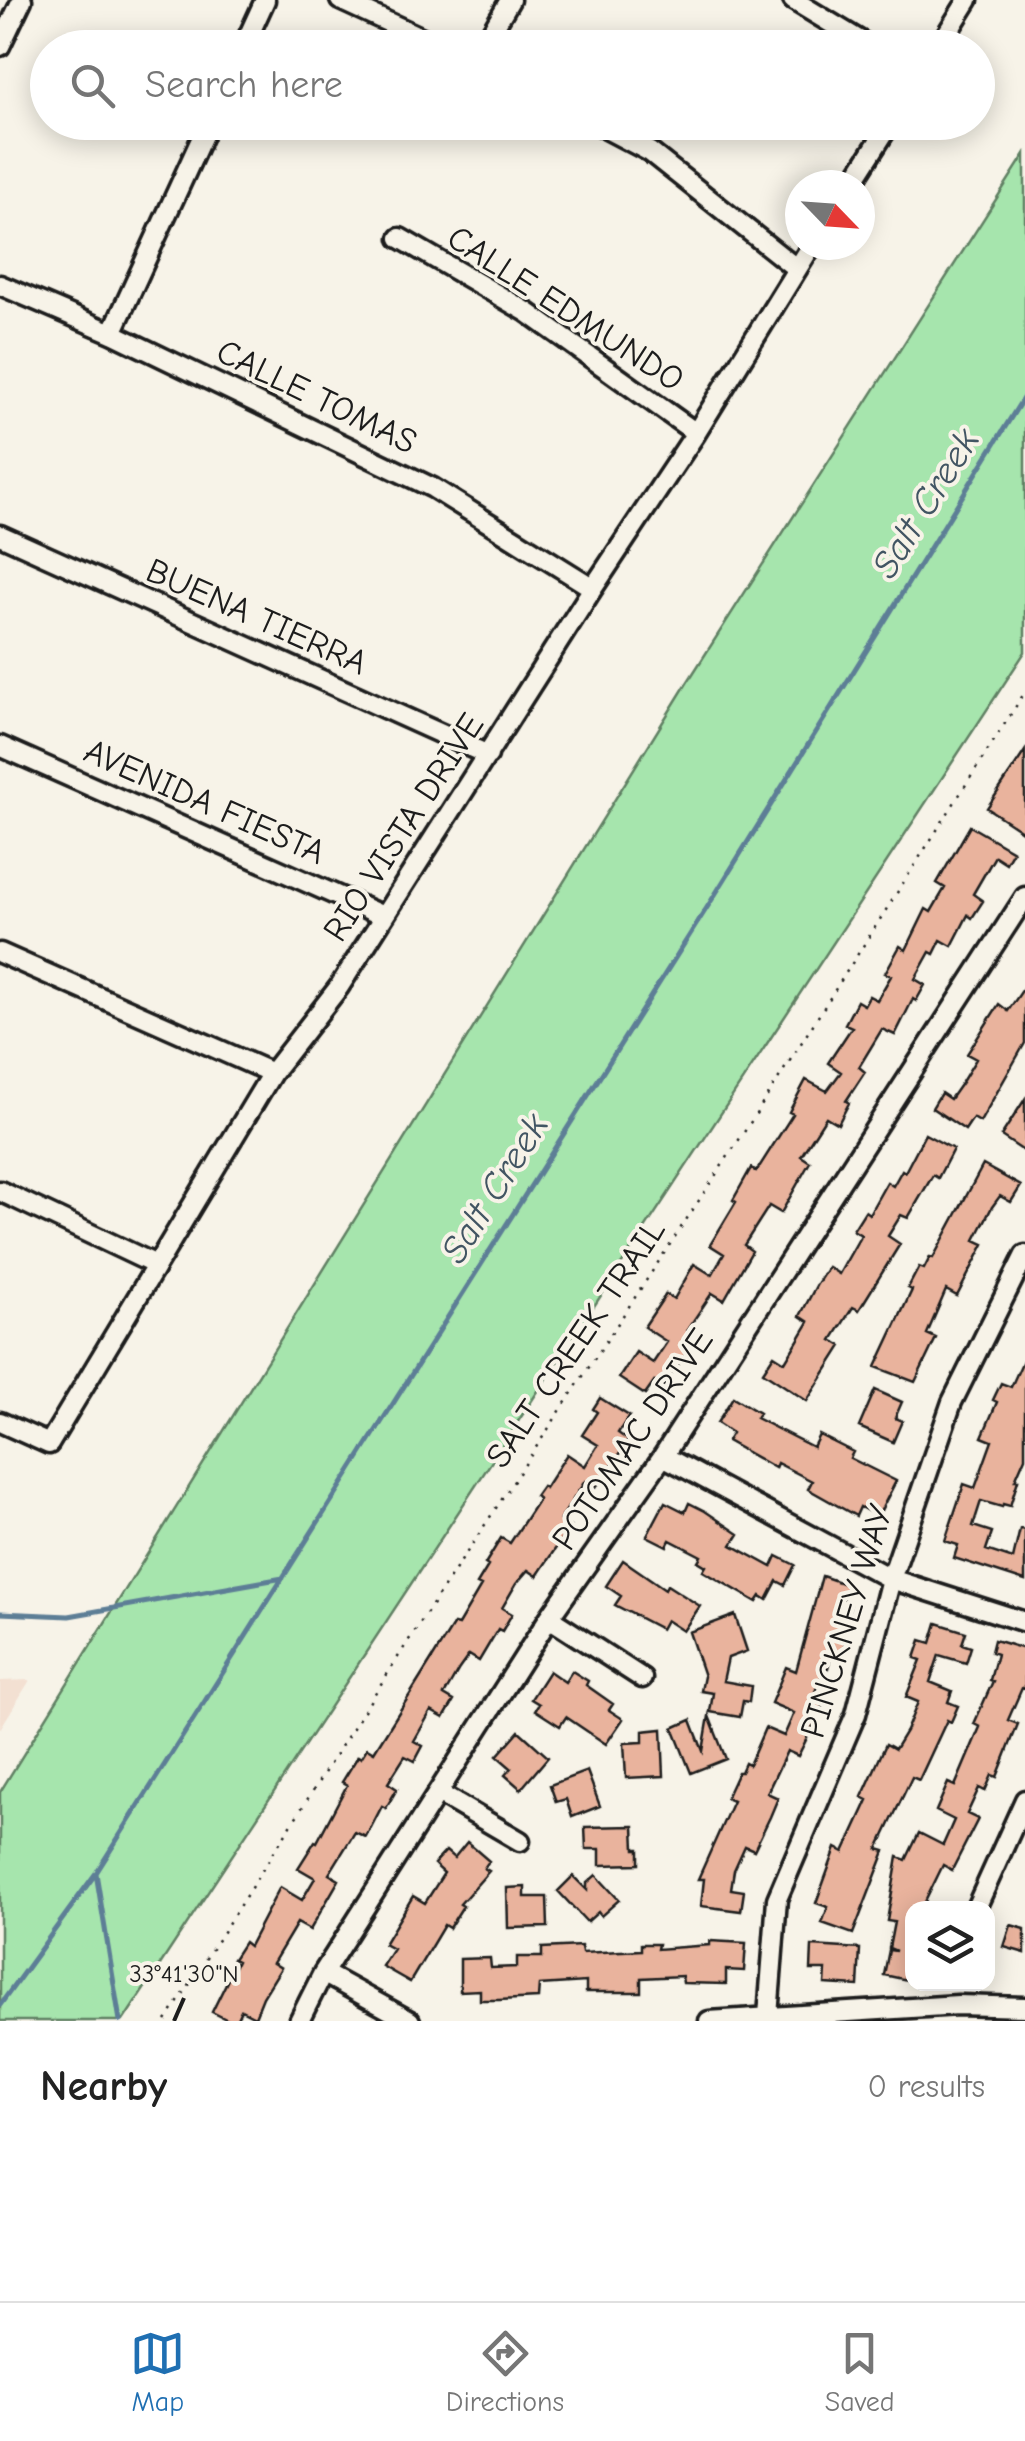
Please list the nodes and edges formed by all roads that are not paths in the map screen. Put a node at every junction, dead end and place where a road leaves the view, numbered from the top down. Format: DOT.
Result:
graph roads {
  1 [pos="22,0"];
  2 [pos="265,0"];
  3 [pos="340,0"];
  4 [pos="510,0"];
  5 [pos="793,0"];
  6 [pos="968,0"];
  7 [pos="251,30"];
  8 [pos="405,30"];
  9 [pos="492,30"];
  10 [pos="842,30"];
  11 [pos="949,30"];
  12 [pos="0,46"];
  13 [pos="201,140"];
  14 [pos="627,140"];
  15 [pos="880,140"];
  16 [pos="861,170"];
  17 [pos="400,238"];
  18 [pos="803,260"];
  19 [pos="797,269"];
  20 [pos="0,285"];
  21 [pos="112,334"];
  22 [pos="696,433"];
  23 [pos="0,535"];
  24 [pos="592,588"];
  25 [pos="0,746"];
  26 [pos="488,756"];
  27 [pos="1025,897"];
  28 [pos="383,916"];
  29 [pos="0,953"];
  30 [pos="272,1073"];
  31 [pos="0,1192"];
  32 [pos="1025,1255"];
  33 [pos="156,1265"];
  34 [pos="0,1422"];
  35 [pos="663,1456"];
  36 [pos="891,1580"];
  37 [pos="549,1618"];
  38 [pos="1025,1622"];
  39 [pos="642,1678"];
  40 [pos="438,1793"];
  41 [pos="1025,1800"];
  42 [pos="520,1841"];
  43 [pos="979,1901"];
  44 [pos="323,1972"];
  45 [pos="961,1991"];
  46 [pos="958,2006"];
  47 [pos="1025,2007"];
  48 [pos="768,2016"];
  49 [pos="299,2021"];
  50 [pos="410,2021"];
  51 [pos="709,2021"];
  1 -- 12 [label="street"];
  2 -- 7 [label="street"];
  3 -- 8 [label="street"];
  4 -- 9 [label="street"];
  5 -- 10 [label="street"];
  6 -- 11 [label="street"];
  13 -- 21 [label="street"];
  14 -- 19 [label="street"];
  15 -- 16 [label="street"];
  17 -- 22 [label="street, CALLE EDMUNDO"];
  18 -- 19 [label="street, RIO VISTA DRIVE"];
  19 -- 22 [label="street, RIO VISTA DRIVE"];
  20 -- 21 [label="street, CALLE TOMAS"];
  21 -- 24 [label="street, CALLE TOMAS"];
  22 -- 24 [label="street, RIO VISTA DRIVE"];
  23 -- 26 [label="street, BUENA TIERRA"];
  24 -- 26 [label="street, RIO VISTA DRIVE"];
  25 -- 28 [label="street, AVENIDA FIESTA"];
  26 -- 28 [label="street, RIO VISTA DRIVE"];
  27 -- 35 [label="street, POTOMAC DRIVE"];
  28 -- 30 [label="street, RIO VISTA DRIVE"];
  29 -- 30 [label="street"];
  30 -- 33 [label="street, RIO VISTA DRIVE"];
  31 -- 33 [label="street"];
  32 -- 36 [label="street, PINCKNEY WAY"];
  33 -- 34 [label="street, RIO VISTA DRIVE"];
  35 -- 36 [label="street"];
  35 -- 37 [label="street, POTOMAC DRIVE"];
  36 -- 38 [label="street"];
  36 -- 48 [label="street, PINCKNEY WAY"];
  37 -- 39 [label="street"];
  37 -- 40 [label="street, POTOMAC DRIVE"];
  40 -- 42 [label="street"];
  40 -- 44 [label="street, POTOMAC DRIVE"];
  41 -- 43 [label="street"];
  44 -- 49 [label="street, POTOMAC DRIVE"];
  44 -- 50 [label="street"];
  45 -- 46 [label="street"];
  46 -- 47 [label="street"];
  46 -- 48 [label="street"];
  48 -- 51 [label="street"];
}
